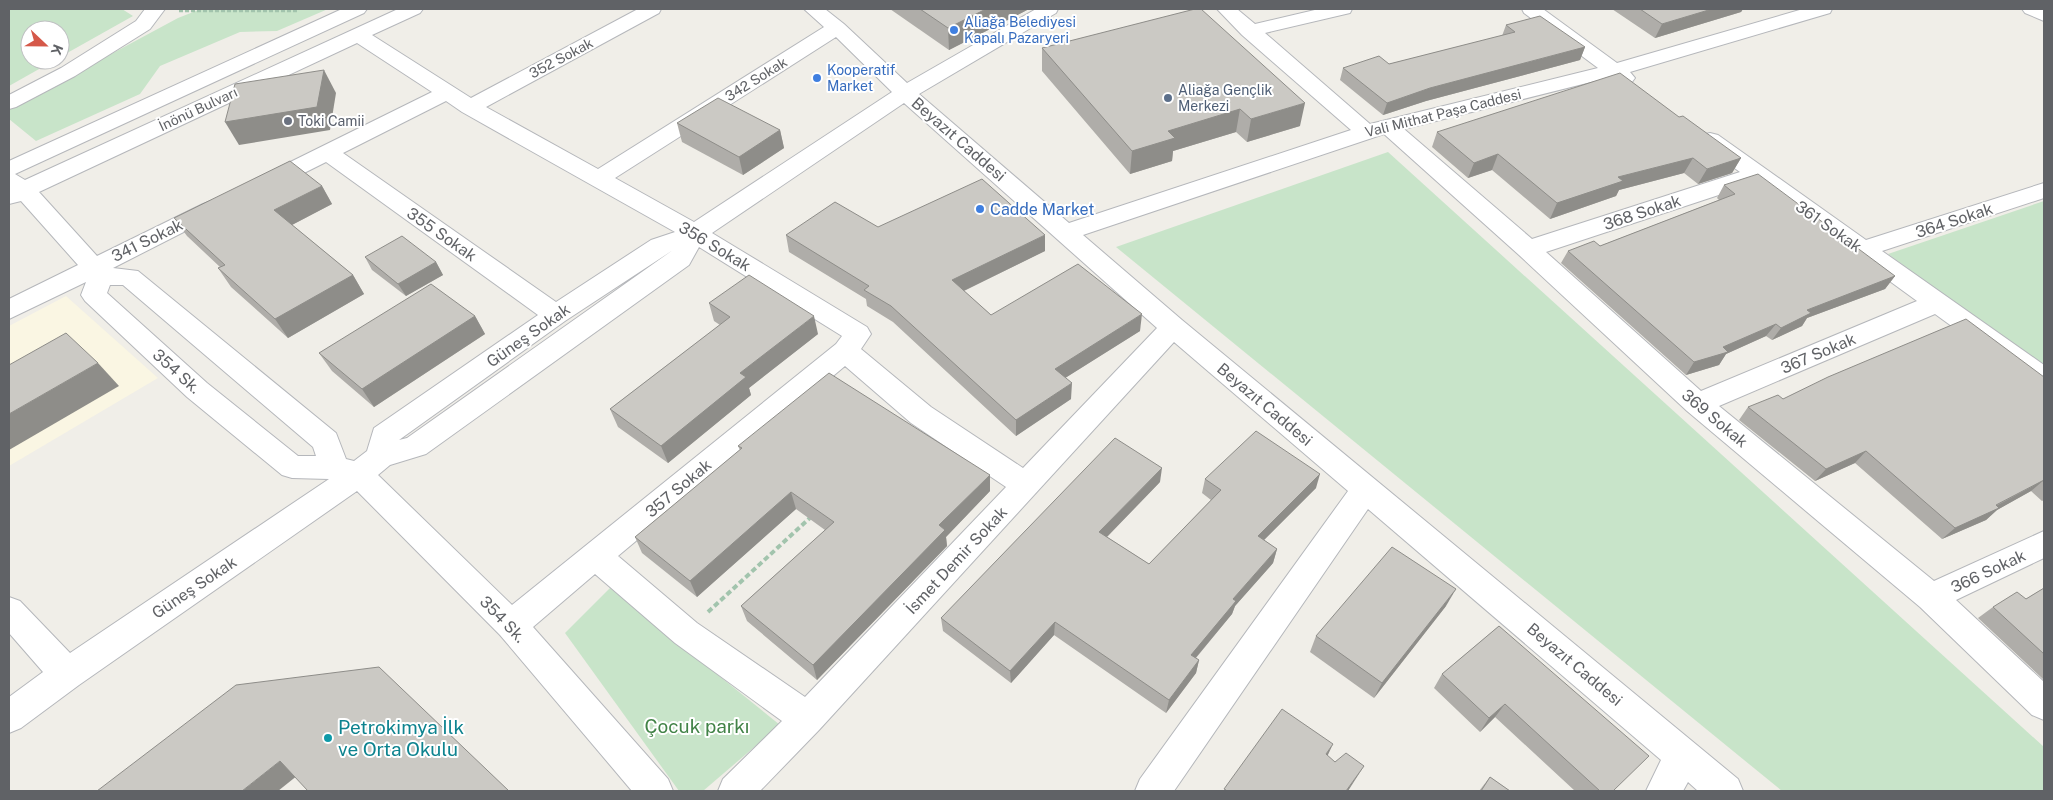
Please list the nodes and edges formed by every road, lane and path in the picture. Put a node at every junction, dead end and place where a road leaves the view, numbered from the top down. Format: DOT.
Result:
graph roads {
  1 [pos="357,9"];
  2 [pos="413,9"];
  3 [pos="652,9"];
  4 [pos="812,9"];
  5 [pos="1049,9"];
  6 [pos="1226,9"];
  7 [pos="1343,9"];
  8 [pos="1531,9"];
  9 [pos="1760,9"];
  10 [pos="1823,9"];
  11 [pos="2032,9"];
  12 [pos="154,10"];
  13 [pos="299,11"];
  14 [pos="2044,15"];
  15 [pos="1781,21"];
  16 [pos="837,28"];
  17 [pos="1249,31"];
  18 [pos="358,35"];
  19 [pos="1615,70"];
  20 [pos="448,92"];
  21 [pos="905,93"];
  22 [pos="1646,94"];
  23 [pos="9,103"];
  24 [pos="470,107"];
  25 [pos="1694,128"];
  26 [pos="1378,129"];
  27 [pos="328,153"];
  28 [pos="9,169"];
  29 [pos="1756,175"];
  30 [pos="598,179"];
  31 [pos="14,189"];
  32 [pos="2042,193"];
  33 [pos="695,232"];
  34 [pos="1067,232"];
  35 [pos="1528,249"];
  36 [pos="1863,250"];
  37 [pos="96,272"];
  38 [pos="1939,302"];
  39 [pos="9,310"];
  40 [pos="556,315"];
  41 [pos="1173,327"];
  42 [pos="845,351"];
  43 [pos="2044,379"];
  44 [pos="1697,404"];
  45 [pos="358,466"];
  46 [pos="1026,485"];
  47 [pos="1366,489"];
  48 [pos="814,514"];
  49 [pos="2044,544"];
  50 [pos="596,556"];
  51 [pos="1931,597"];
  52 [pos="9,611"];
  53 [pos="511,625"];
  54 [pos="686,633"];
  55 [pos="67,674"];
  56 [pos="2044,704"];
  57 [pos="9,717"];
  58 [pos="807,719"];
  59 [pos="1683,755"];
  60 [pos="655,791"];
  61 [pos="736,791"];
  62 [pos="1153,791"];
  63 [pos="1664,791"];
  64 [pos="1725,791"];
  1 -- 28 [label="street, İnönü Bulvarı"];
  2 -- 18 [label="street, İnönü Bulvarı"];
  3 -- 24 [label="street, 352 Sokak"];
  4 -- 16 [label="street, Beyazıt Caddesi"];
  5 -- 21 [label="street, Güneş Sokak"];
  6 -- 17 [label="street, 369 Sokak"];
  7 -- 17 [label="street"];
  8 -- 19 [label="street"];
  9 -- 15 [label="street"];
  10 -- 15 [label="street, Vali Mithat Paşa Caddesi"];
  11 -- 14 [label="street"];
  12 -- 13 [label="path"];
  12 -- 23 [label="street"];
  15 -- 19 [label="street, Vali Mithat Paşa Caddesi"];
  16 -- 21 [label="street, Beyazıt Caddesi"];
  16 -- 30 [label="street, 342 Sokak"];
  17 -- 26 [label="street, 369 Sokak"];
  18 -- 20 [label="street, 356 Sokak"];
  18 -- 31 [label="street, İnönü Bulvarı"];
  19 -- 22 [label="street"];
  19 -- 26 [label="street, Vali Mithat Paşa Caddesi"];
  20 -- 24 [label="street, 356 Sokak"];
  20 -- 27 [label="street, 341 Sokak"];
  21 -- 33 [label="street, Güneş Sokak"];
  21 -- 34 [label="street, Beyazıt Caddesi"];
  24 -- 30 [label="street, 356 Sokak"];
  25 -- 29 [label="street, 361 Sokak"];
  26 -- 34 [label="street, Vali Mithat Paşa Caddesi"];
  26 -- 35 [label="street, 369 Sokak"];
  27 -- 37 [label="street, 341 Sokak"];
  27 -- 40 [label="street, 355 Sokak"];
  29 -- 35 [label="street, 368 Sokak"];
  29 -- 36 [label="street, 361 Sokak"];
  30 -- 33 [label="street, 356 Sokak"];
  31 -- 37 [label="street"];
  32 -- 36 [label="street, 364 Sokak"];
  33 -- 40 [label="street, Güneş Sokak"];
  33 -- 42 [label="street, 356 Sokak"];
  33 -- 45 [label="street, Güneş Sokak"];
  34 -- 41 [label="street, Beyazıt Caddesi"];
  35 -- 44 [label="street, 369 Sokak"];
  36 -- 38 [label="street, 361 Sokak"];
  37 -- 39 [label="street, 341 Sokak"];
  37 -- 45 [label="street, 354 Sk."];
  37 -- 45 [label="street, 354 Sk."];
  38 -- 43 [label="street, 361 Sokak"];
  38 -- 44 [label="street, 367 Sokak"];
  40 -- 45 [label="street, Güneş Sokak"];
  41 -- 46 [label="street, İsmet Demir Sokak"];
  41 -- 47 [label="street, Beyazıt Caddesi"];
  42 -- 46 [label="street"];
  42 -- 50 [label="street, 357 Sokak"];
  44 -- 51 [label="street, 369 Sokak"];
  45 -- 53 [label="street, 354 Sk."];
  45 -- 55 [label="street, Güneş Sokak"];
  46 -- 58 [label="street, İsmet Demir Sokak"];
  47 -- 59 [label="street, Beyazıt Caddesi"];
  47 -- 62 [label="street"];
  48 -- 54 [label="path"];
  49 -- 51 [label="street, 366 Sokak"];
  50 -- 53 [label="street, 357 Sokak"];
  50 -- 54 [label="street"];
  51 -- 56 [label="street, 369 Sokak"];
  52 -- 55 [label="street"];
  53 -- 60 [label="street, 354 Sk."];
  54 -- 58 [label="street"];
  55 -- 57 [label="street, Güneş Sokak"];
  58 -- 61 [label="street, İsmet Demir Sokak"];
  59 -- 63 [label="street"];
  59 -- 64 [label="street, Beyazıt Caddesi"];
}
